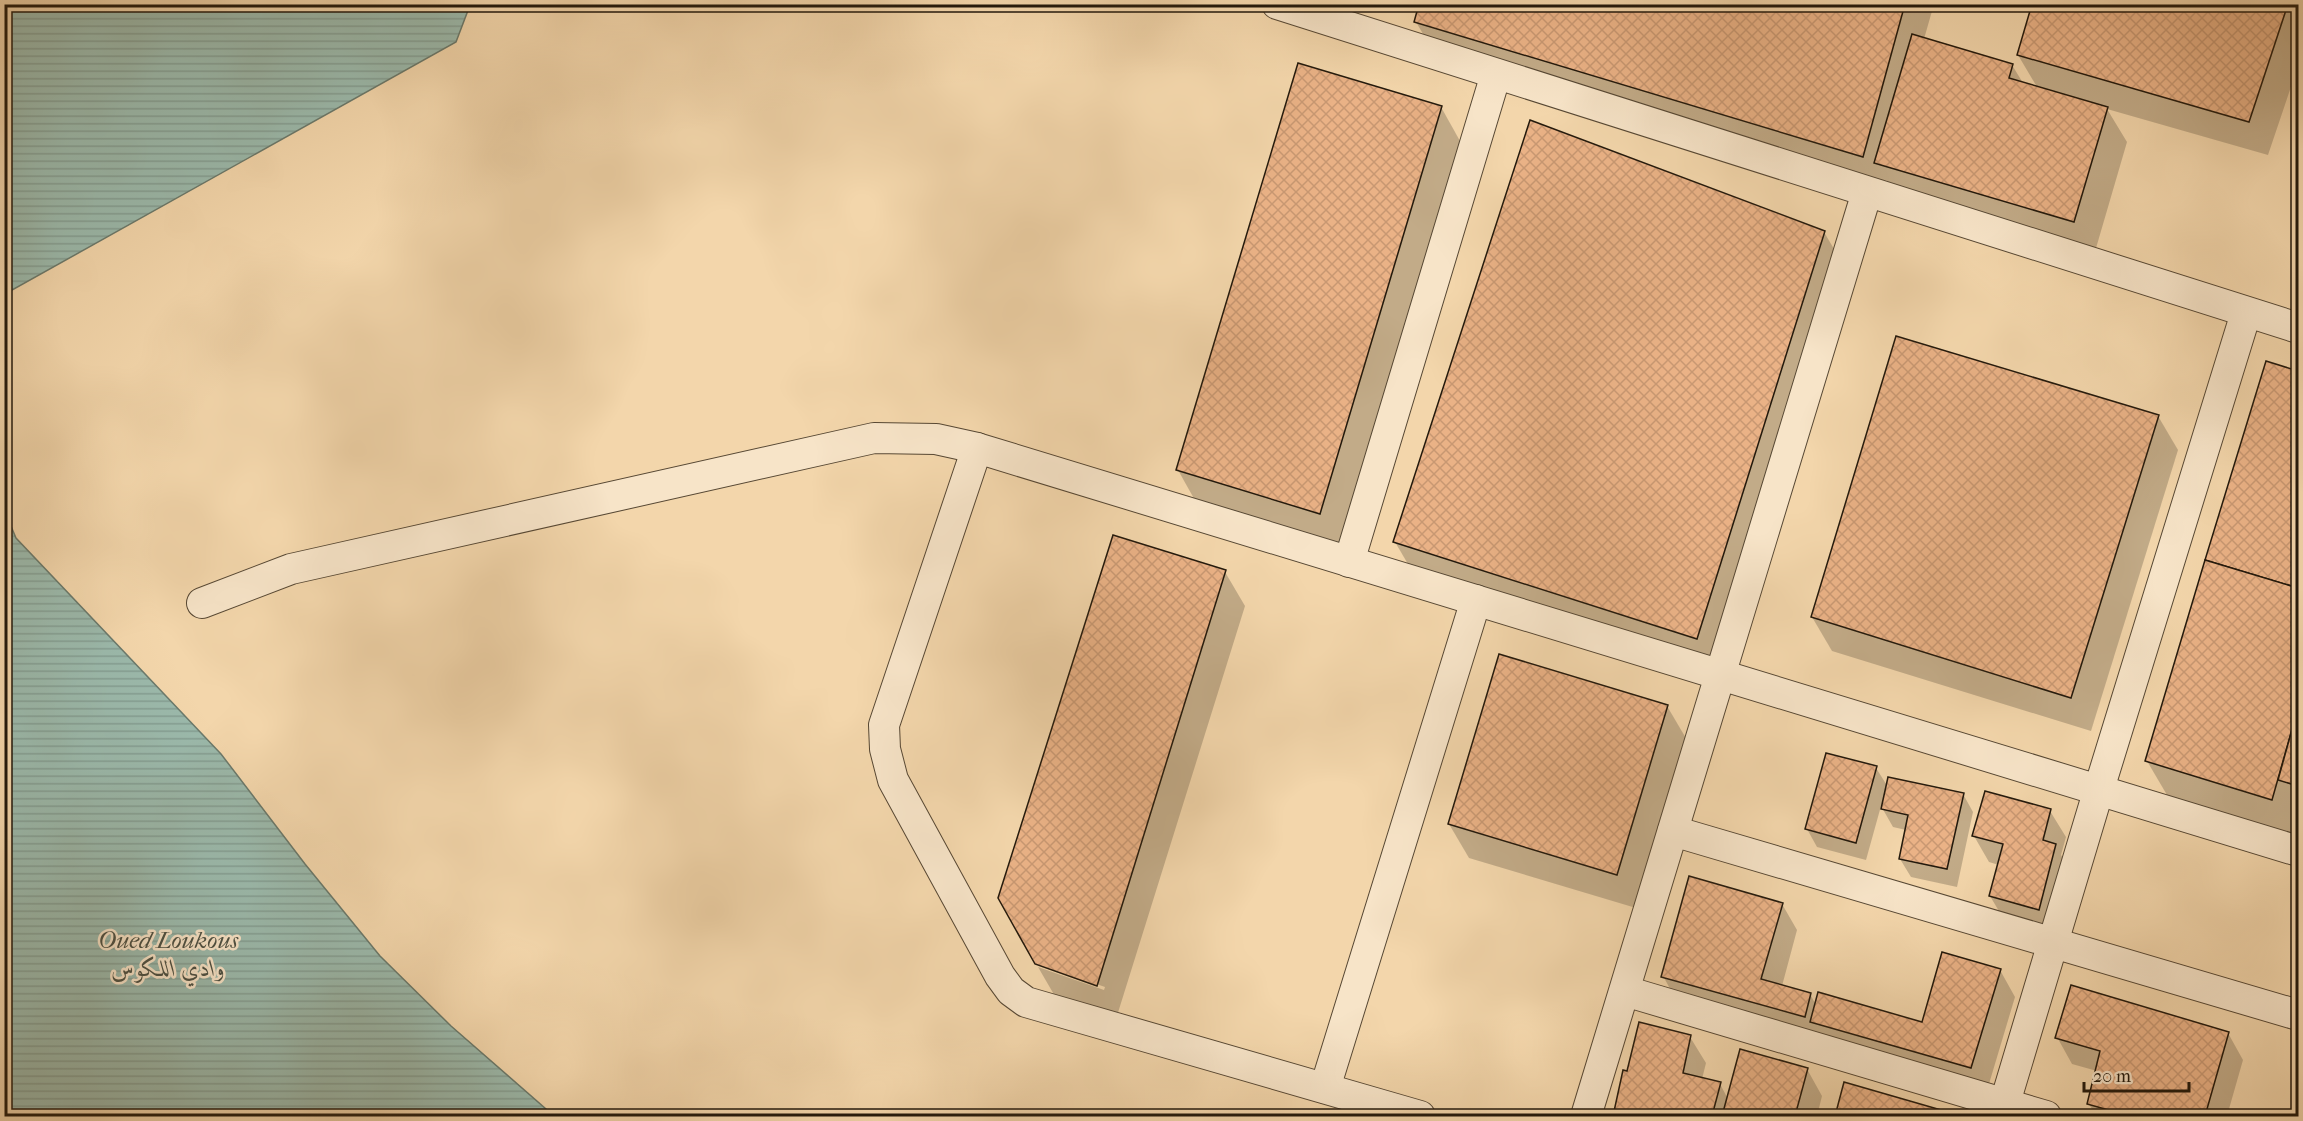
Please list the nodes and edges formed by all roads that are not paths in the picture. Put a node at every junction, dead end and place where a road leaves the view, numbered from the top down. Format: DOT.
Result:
graph roads {
  1 [pos="1277,4"];
  2 [pos="1496,74"];
  3 [pos="1866,192"];
  4 [pos="2246,313"];
  5 [pos="2298,328"];
  6 [pos="977,448"];
  7 [pos="1349,562"];
  8 [pos="1476,600"];
  9 [pos="202,603"];
  10 [pos="1721,674"];
  11 [pos="2099,789"];
  12 [pos="1673,831"];
  13 [pos="2298,851"];
  14 [pos="2053,943"];
  15 [pos="1625,991"];
  16 [pos="2298,1015"];
  17 [pos="1325,1088"];
  18 [pos="2003,1111"];
  19 [pos="1420,1116"];
  20 [pos="1586,1116"];
  21 [pos="2046,1116"];
  1 -- 2 [label="street"];
  2 -- 3 [label="street"];
  2 -- 7 [label="street"];
  3 -- 4 [label="street"];
  3 -- 10 [label="street"];
  4 -- 5 [label="street"];
  4 -- 11 [label="street"];
  6 -- 7 [label="street"];
  6 -- 9 [label="street"];
  6 -- 17 [label="street"];
  7 -- 8 [label="street"];
  8 -- 10 [label="street"];
  8 -- 17 [label="street"];
  10 -- 11 [label="street"];
  10 -- 12 [label="street"];
  11 -- 13 [label="street"];
  11 -- 14 [label="street"];
  12 -- 14 [label="street"];
  12 -- 15 [label="street"];
  14 -- 16 [label="street"];
  14 -- 18 [label="street"];
  15 -- 18 [label="street"];
  15 -- 20 [label="street"];
  17 -- 19 [label="street"];
  18 -- 21 [label="street"];
}
